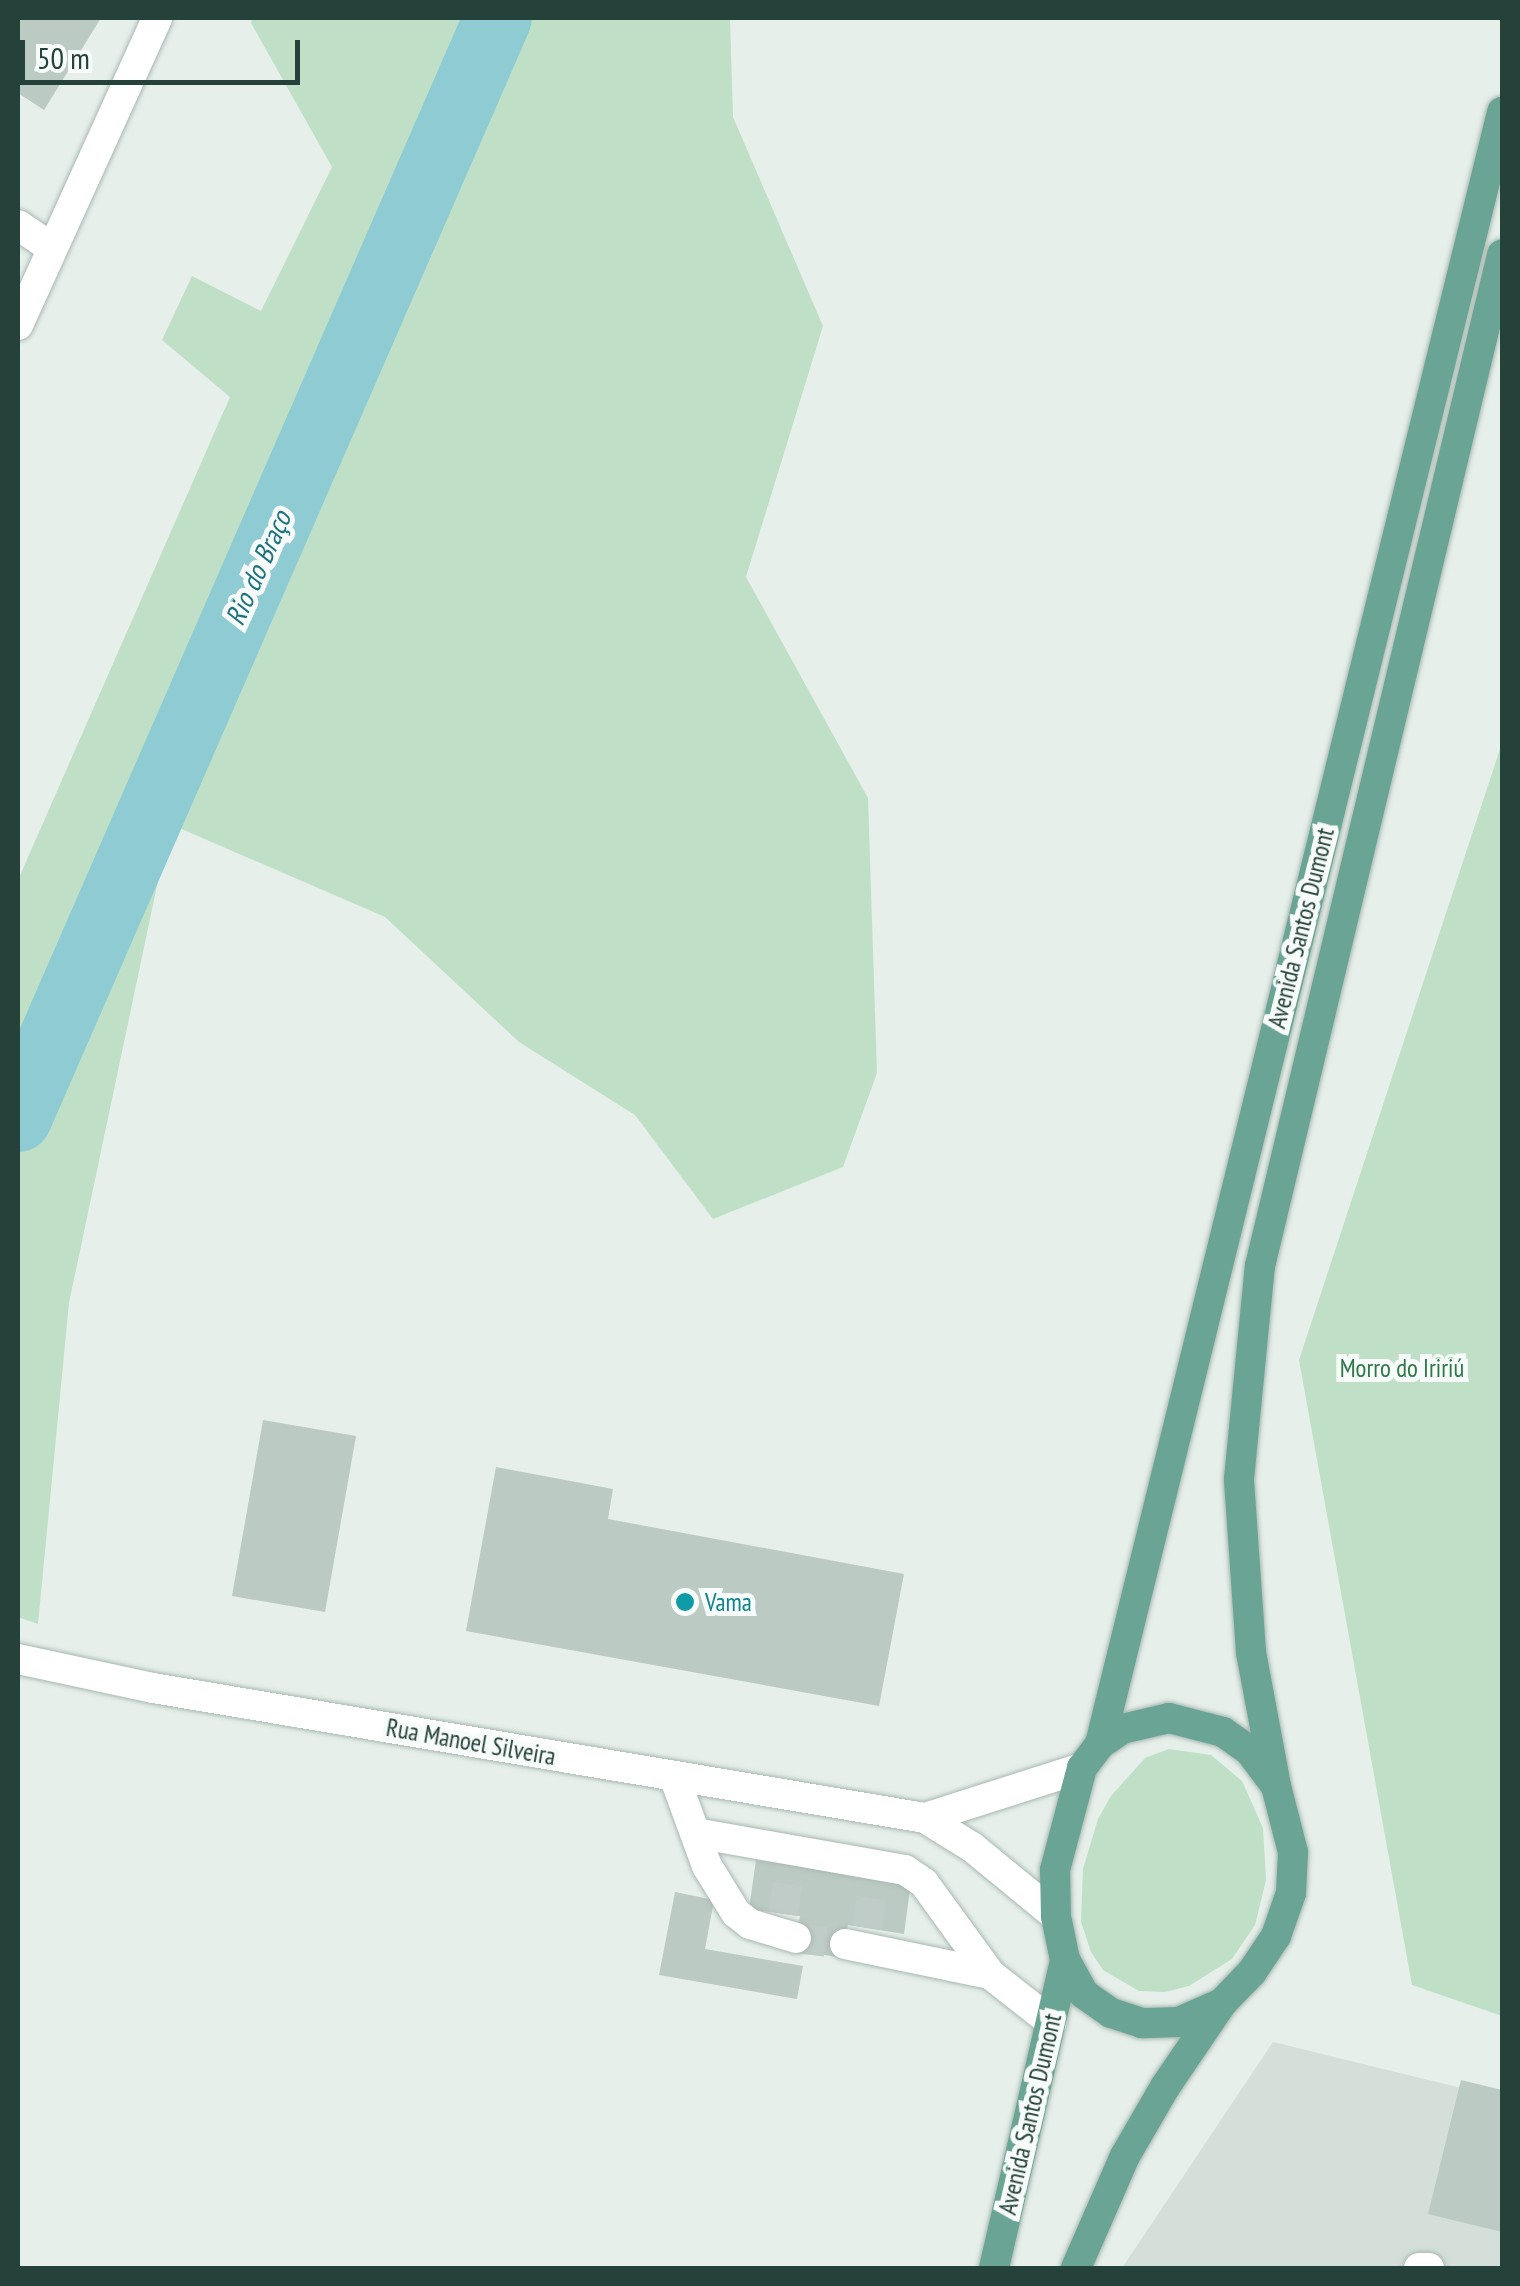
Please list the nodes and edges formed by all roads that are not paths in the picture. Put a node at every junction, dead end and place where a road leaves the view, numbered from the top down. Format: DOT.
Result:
graph roads {
  1 [pos="157,18"];
  2 [pos="1502,112"];
  3 [pos="18,225"];
  4 [pos="52,248"];
  5 [pos="1502,255"];
  6 [pos="18,326"];
  7 [pos="18,1659"];
  8 [pos="1090,1756"];
  9 [pos="674,1776"];
  10 [pos="1276,1786"];
  11 [pos="925,1818"];
  12 [pos="695,1833"];
  13 [pos="1056,1916"];
  14 [pos="787,1929"];
  15 [pos="859,1940"];
  16 [pos="1065,1960"];
  17 [pos="990,1974"];
  18 [pos="1222,2003"];
  19 [pos="1051,2022"];
  20 [pos="994,2268"];
  21 [pos="1076,2268"];
  22 [pos="1420,2268"];
  23 [pos="1429,2268"];
  1 -- 4 [label="street"];
  2 -- 8 [label="main road, Avenida Santos Dumont"];
  3 -- 4 [label="street"];
  4 -- 6 [label="street"];
  5 -- 10 [label="main road, Avenida Santos Dumont"];
  7 -- 9 [label="street, Rua Manoel Silveira"];
  8 -- 10 [label="main road"];
  8 -- 11 [label="street, Rua Manoel Silveira"];
  8 -- 13 [label="main road"];
  9 -- 11 [label="street, Rua Manoel Silveira"];
  9 -- 12 [label="street"];
  10 -- 18 [label="main road"];
  11 -- 13 [label="street, Rua Manoel Silveira"];
  12 -- 14 [label="street"];
  12 -- 17 [label="street"];
  13 -- 16 [label="main road"];
  15 -- 17 [label="street"];
  16 -- 18 [label="main road"];
  16 -- 19 [label="main road, Avenida Santos Dumont"];
  17 -- 19 [label="street"];
  18 -- 21 [label="main road"];
  19 -- 20 [label="main road, Avenida Santos Dumont"];
  22 -- 23 [label="street"];
}
